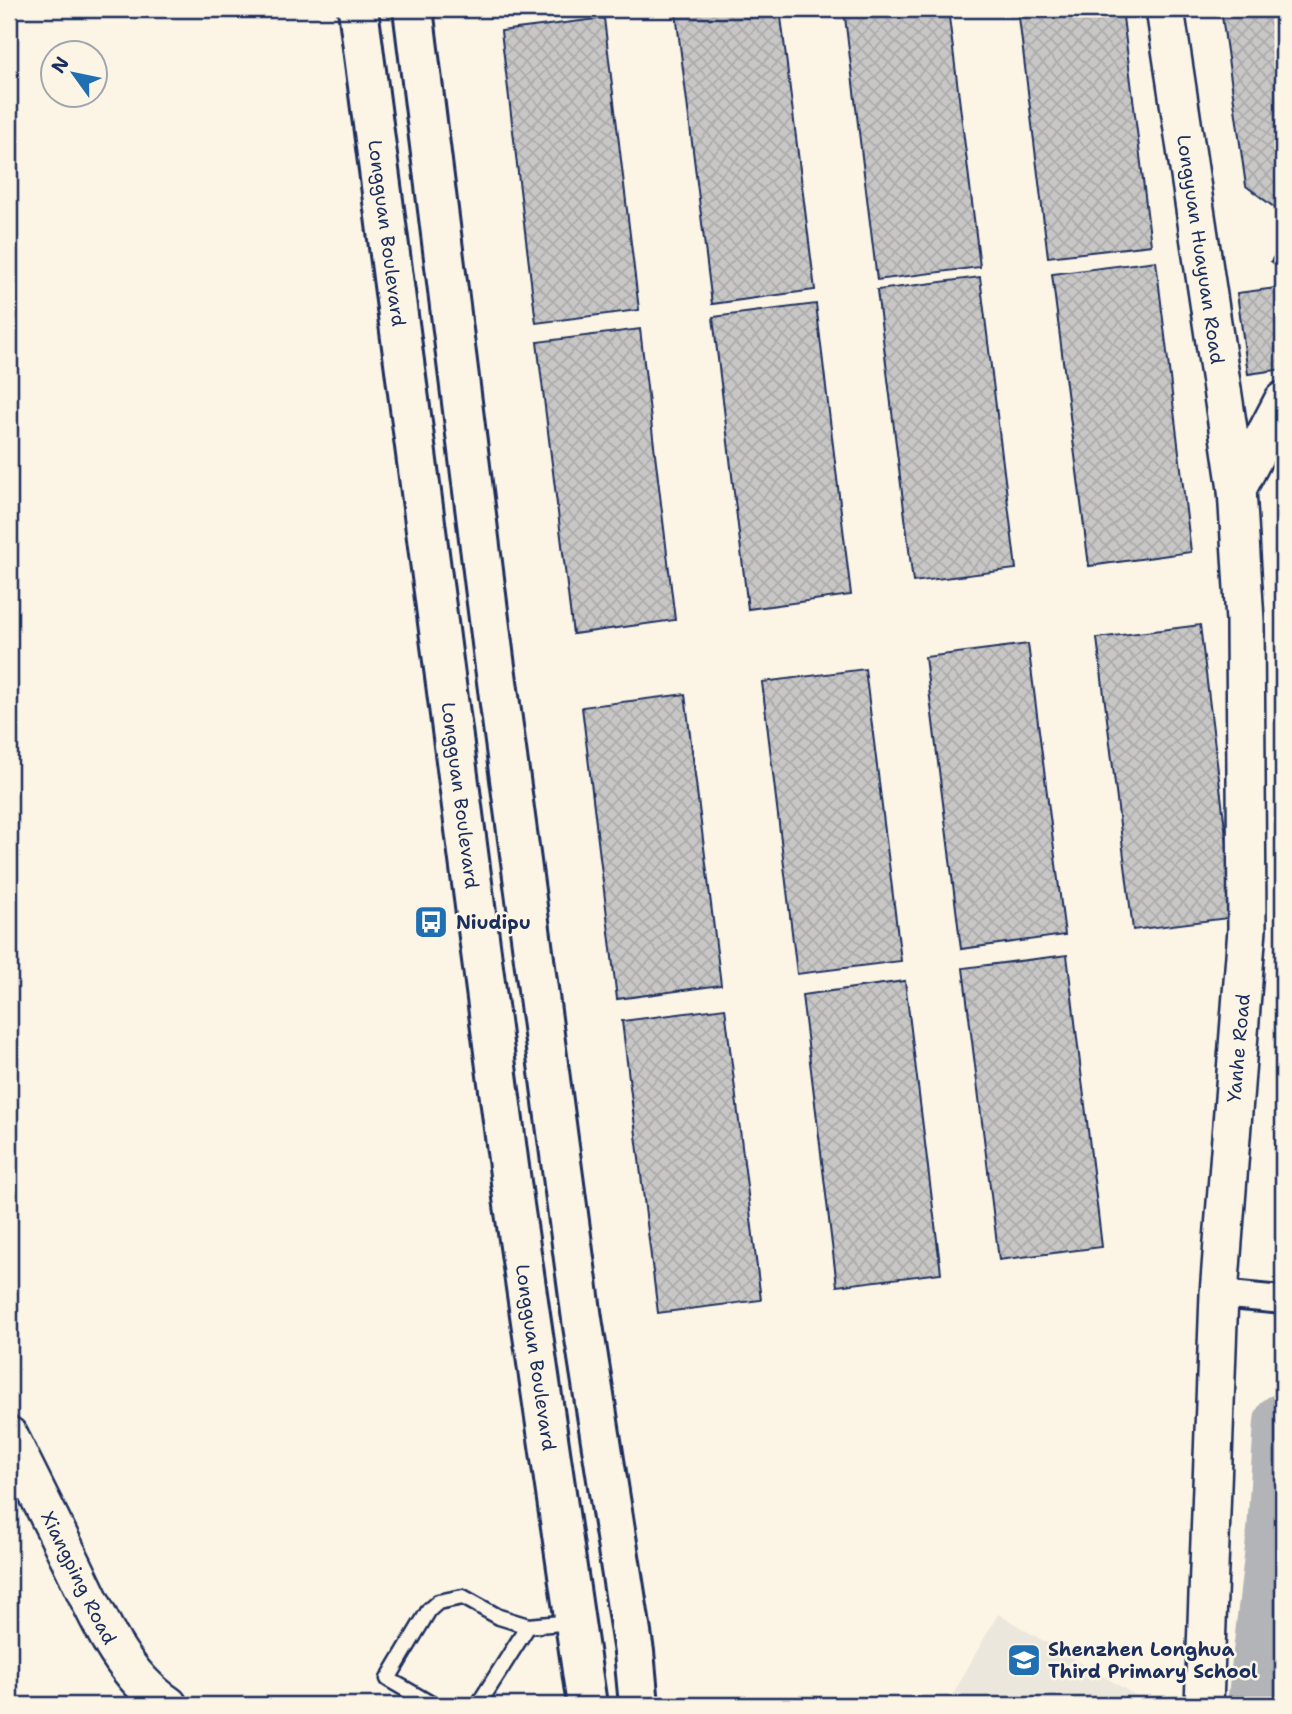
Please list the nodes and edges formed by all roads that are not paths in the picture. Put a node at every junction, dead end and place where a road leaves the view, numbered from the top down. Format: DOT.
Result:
graph roads {
  1 [pos="358,9"];
  2 [pos="413,9"];
  3 [pos="1165,9"];
  4 [pos="1283,401"];
  5 [pos="1237,489"];
  6 [pos="1234,1295"];
  7 [pos="1283,1300"];
  8 [pos="9,1436"];
  9 [pos="575,1622"];
  10 [pos="528,1626"];
  11 [pos="168,1705"];
  12 [pos="433,1705"];
  13 [pos="478,1705"];
  14 [pos="587,1705"];
  15 [pos="639,1705"];
  16 [pos="1204,1705"];
  1 -- 9 [label="main road, Longguan Boulevard"];
  2 -- 15 [label="main road"];
  3 -- 5 [label="street, Longyuan Huayuan Road"];
  4 -- 5 [label="street"];
  5 -- 6 [label="street, Yanhe Road"];
  6 -- 7 [label="street"];
  6 -- 16 [label="street, Yanhe Road"];
  8 -- 11 [label="street, Xiangping Road"];
  9 -- 10 [label="lane"];
  9 -- 14 [label="main road, Longguan Boulevard"];
  10 -- 12 [label="lane"];
  10 -- 13 [label="lane"];
}
